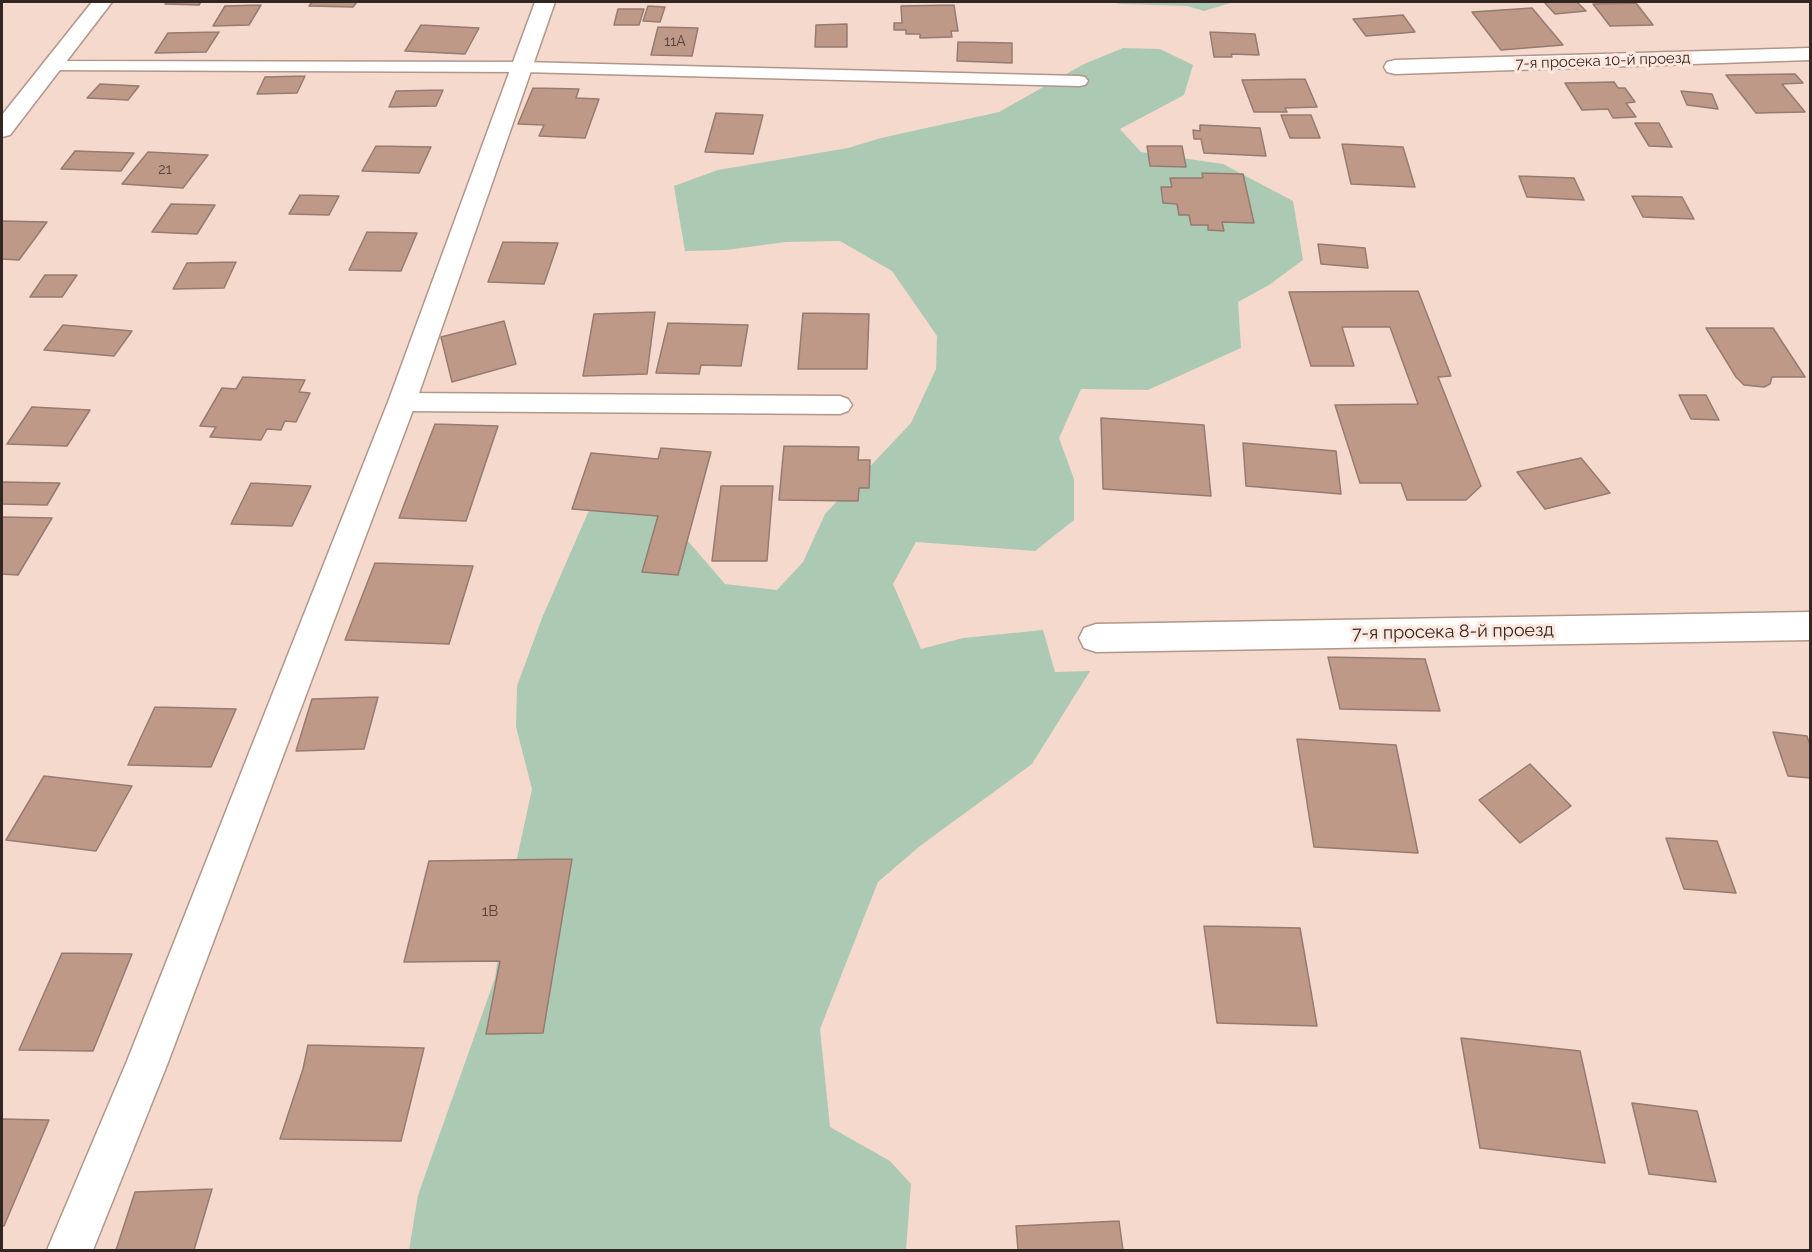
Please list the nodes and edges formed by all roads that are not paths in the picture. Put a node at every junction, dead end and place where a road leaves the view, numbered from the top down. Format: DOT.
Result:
graph roads {
  1 [pos="102,2"];
  2 [pos="545,2"];
  3 [pos="1810,54"];
  4 [pos="53,66"];
  5 [pos="522,67"];
  6 [pos="1395,67"];
  7 [pos="1079,81"];
  8 [pos="2,130"];
  9 [pos="402,402"];
  10 [pos="840,405"];
  11 [pos="1810,626"];
  12 [pos="1096,638"];
  13 [pos="70,1251"];
  1 -- 4 [label="street"];
  2 -- 5 [label="street"];
  3 -- 6 [label="street, 7-я просека 10-й проезд"];
  4 -- 5 [label="lane"];
  4 -- 8 [label="street"];
  5 -- 7 [label="lane"];
  5 -- 9 [label="street"];
  9 -- 10 [label="lane"];
  9 -- 13 [label="street"];
  11 -- 12 [label="street, 7-я просека 8-й проезд"];
}
